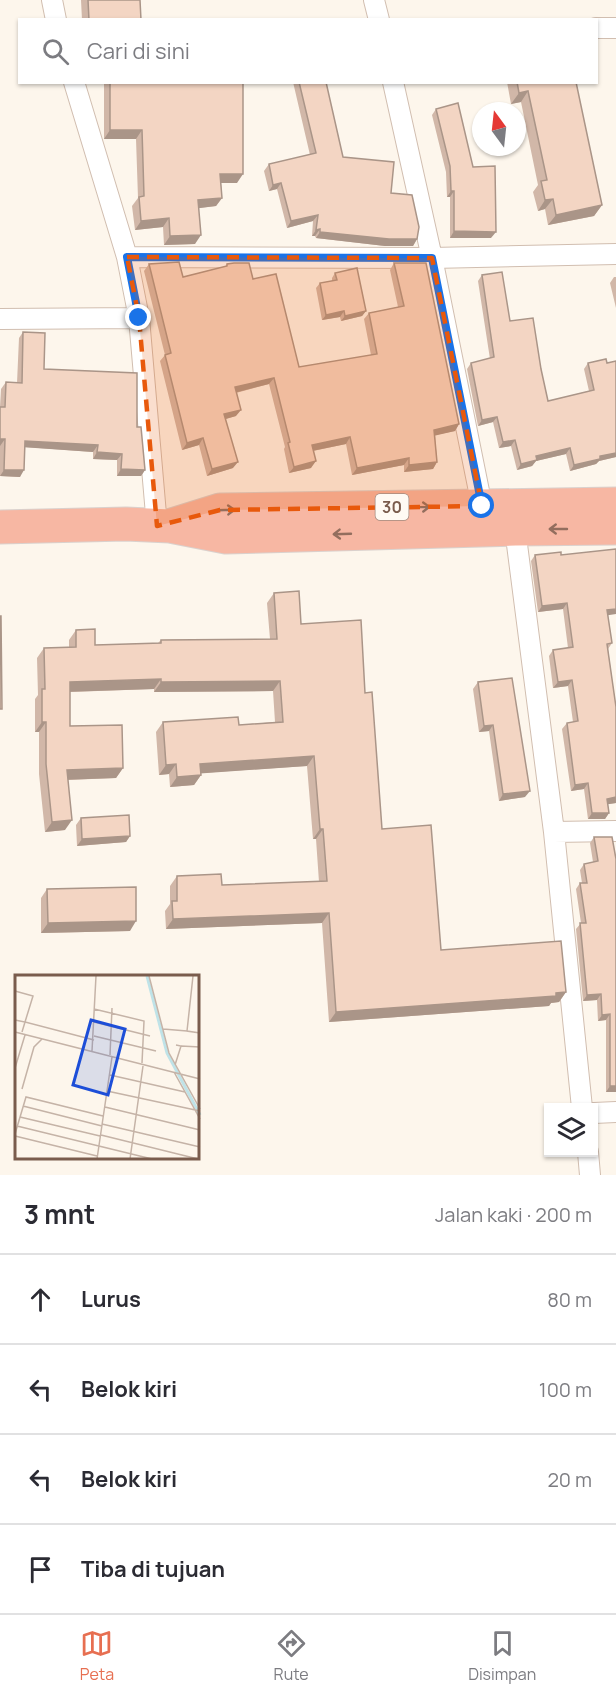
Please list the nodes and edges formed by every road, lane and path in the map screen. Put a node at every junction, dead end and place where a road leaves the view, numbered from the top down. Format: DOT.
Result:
graph roads {
  1 [pos="51,0"];
  2 [pos="374,0"];
  3 [pos="56,18"];
  4 [pos="378,18"];
  5 [pos="598,28"];
  6 [pos="616,28"];
  7 [pos="75,84"];
  8 [pos="393,84"];
  9 [pos="616,254"];
  10 [pos="127,257"];
  11 [pos="432,258"];
  12 [pos="139,318"];
  13 [pos="0,319"];
  14 [pos="616,504"];
  15 [pos="482,506"];
  16 [pos="164,526"];
  17 [pos="0,527"];
  18 [pos="616,528"];
  19 [pos="515,529"];
  20 [pos="616,831"];
  21 [pos="554,832"];
  22 [pos="582,1103"];
  23 [pos="616,1112"];
  24 [pos="598,1113"];
  25 [pos="588,1157"];
  26 [pos="590,1175"];
  1 -- 3 [label="street"];
  2 -- 4 [label="street"];
  5 -- 6 [label="street"];
  7 -- 10 [label="street"];
  8 -- 11 [label="street"];
  9 -- 11 [label="street"];
  10 -- 11 [label="street"];
  10 -- 12 [label="street"];
  11 -- 15 [label="street"];
  12 -- 13 [label="street"];
  12 -- 16 [label="street"];
  14 -- 15 [label="highway, 30"];
  16 -- 15 [label="highway, 30, one-way"];
  16 -- 17 [label="highway, 30"];
  19 -- 16 [label="highway, 30, one-way"];
  18 -- 19 [label="highway, 30, one-way"];
  19 -- 21 [label="street"];
  20 -- 21 [label="street"];
  21 -- 22 [label="street"];
  23 -- 24 [label="street"];
  25 -- 26 [label="street"];
}
